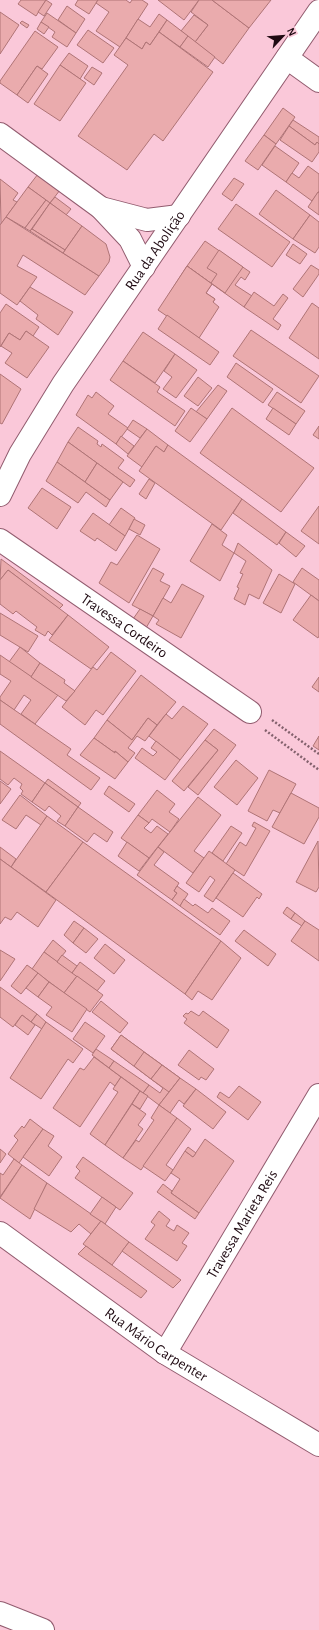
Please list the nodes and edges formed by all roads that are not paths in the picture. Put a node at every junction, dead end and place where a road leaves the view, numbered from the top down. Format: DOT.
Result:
graph roads {
  1 [pos="319,11"];
  2 [pos="287,58"];
  3 [pos="319,81"];
  4 [pos="0,134"];
  5 [pos="101,208"];
  6 [pos="179,216"];
  7 [pos="144,267"];
  8 [pos="0,495"];
  9 [pos="0,540"];
  10 [pos="250,712"];
  11 [pos="319,1095"];
  12 [pos="0,1233"];
  13 [pos="165,1353"];
  14 [pos="319,1445"];
  15 [pos="0,1613"];
  16 [pos="43,1630"];
  1 -- 2 [label="street, Rua da Abolição"];
  2 -- 3 [label="street"];
  2 -- 6 [label="street, Rua da Abolição"];
  4 -- 5 [label="street"];
  5 -- 6 [label="street"];
  5 -- 7 [label="street"];
  6 -- 7 [label="street, Rua da Abolição"];
  7 -- 8 [label="street, Rua da Abolição"];
  9 -- 10 [label="street, Travessa Cordeiro"];
  11 -- 13 [label="street, Travessa Marieta Reis"];
  12 -- 13 [label="street, Rua Mário Carpenter"];
  13 -- 14 [label="street, Rua Mário Carpenter"];
  15 -- 16 [label="street"];
}
